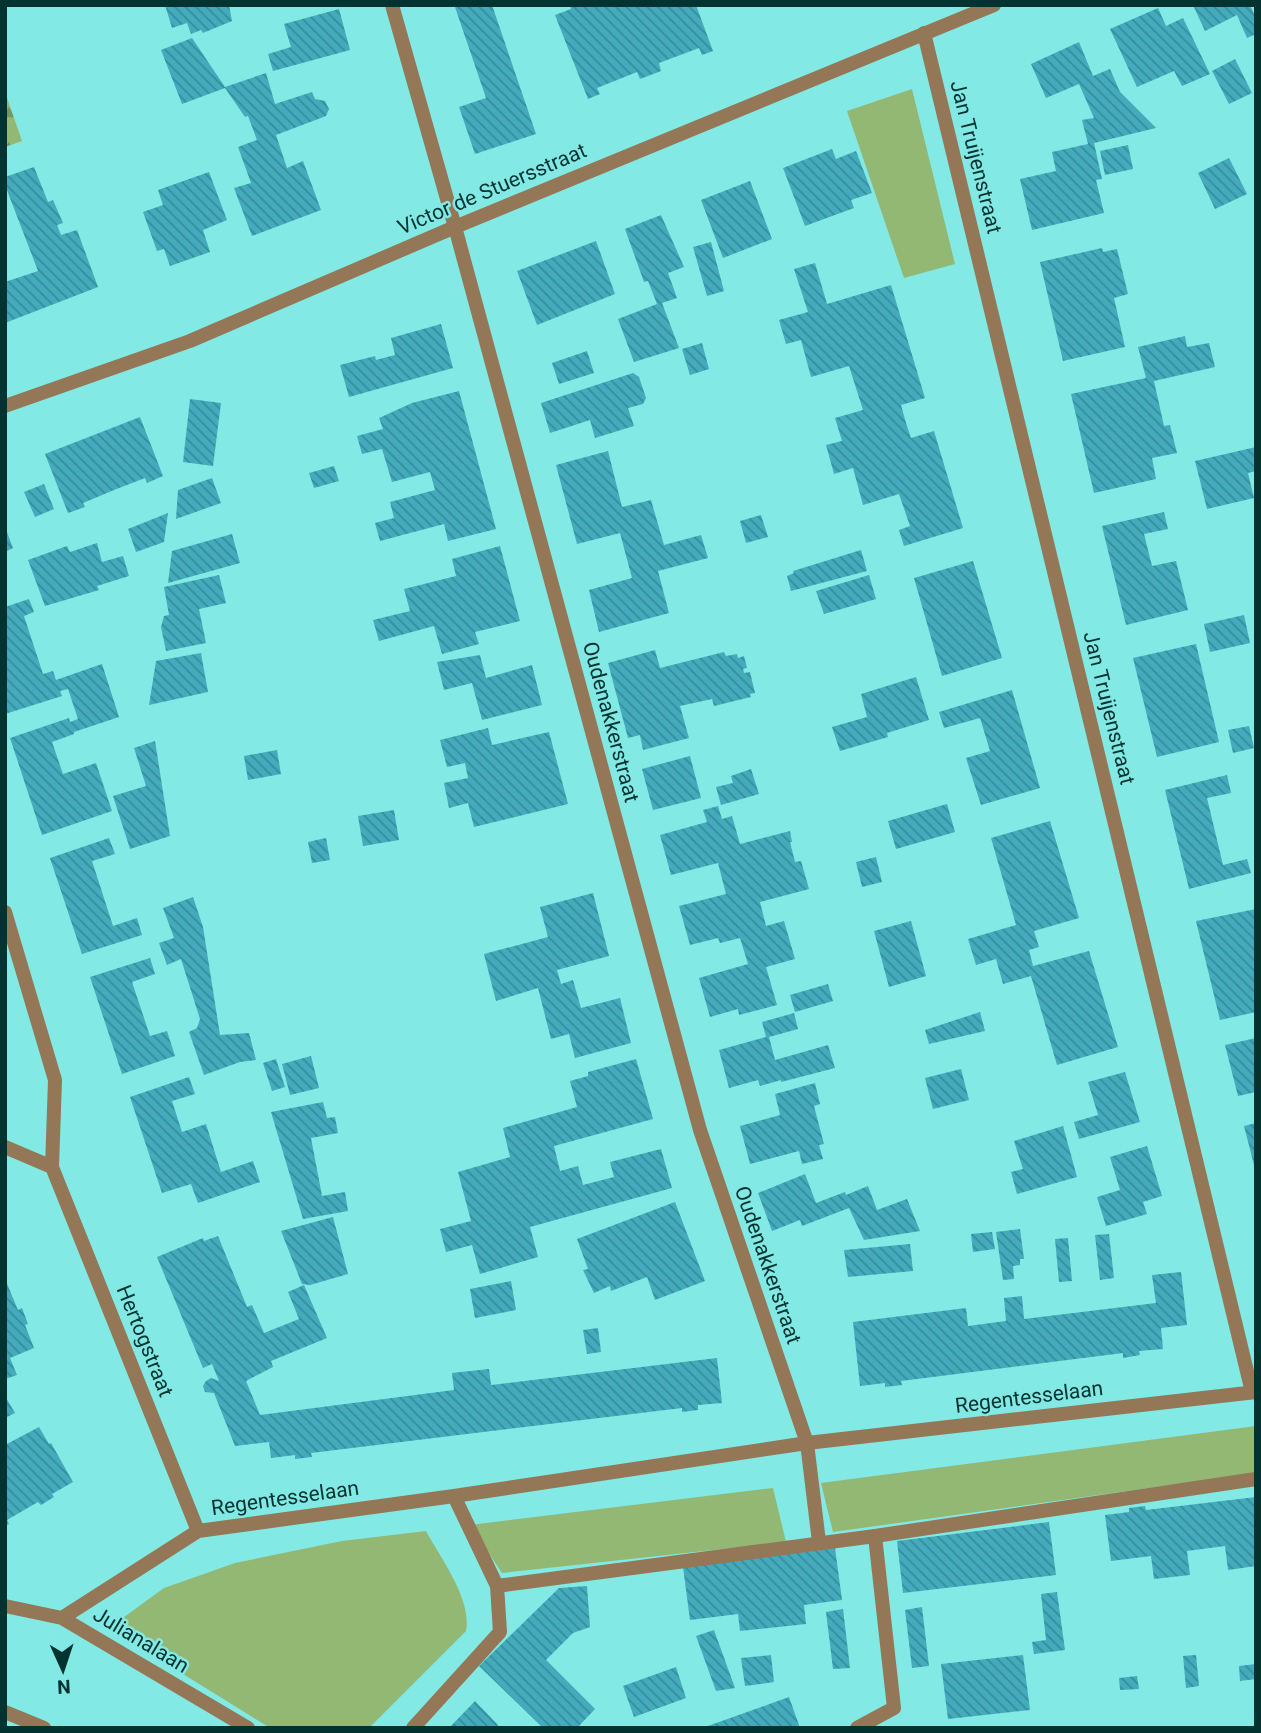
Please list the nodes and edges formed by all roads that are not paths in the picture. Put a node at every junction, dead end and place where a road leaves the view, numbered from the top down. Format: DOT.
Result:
graph roads {
  1 [pos="392,5"];
  2 [pos="993,5"];
  3 [pos="925,33"];
  4 [pos="455,227"];
  5 [pos="5,406"];
  6 [pos="5,912"];
  7 [pos="5,1147"];
  8 [pos="52,1167"];
  9 [pos="1254,1392"];
  10 [pos="807,1443"];
  11 [pos="1256,1479"];
  12 [pos="454,1496"];
  13 [pos="198,1531"];
  14 [pos="875,1536"];
  15 [pos="819,1542"];
  16 [pos="497,1586"];
  17 [pos="5,1606"];
  18 [pos="62,1618"];
  19 [pos="5,1712"];
  20 [pos="44,1728"];
  21 [pos="248,1728"];
  22 [pos="413,1728"];
  23 [pos="858,1728"];
  1 -- 4 [label="street, Oudenakkerstraat"];
  2 -- 3 [label="street, Victor de Stuersstraat"];
  3 -- 4 [label="street, Victor de Stuersstraat"];
  3 -- 9 [label="street, Jan Truijenstraat"];
  4 -- 5 [label="street, Victor de Stuersstraat"];
  4 -- 10 [label="street, Oudenakkerstraat"];
  6 -- 8 [label="street, Hertogstraat"];
  7 -- 8 [label="street"];
  8 -- 13 [label="street, Hertogstraat"];
  9 -- 10 [label="street, Regentesselaan"];
  10 -- 12 [label="street, Regentesselaan"];
  10 -- 15 [label="street"];
  11 -- 14 [label="street"];
  12 -- 13 [label="street, Regentesselaan"];
  12 -- 16 [label="street"];
  13 -- 18 [label="street, Regentesselaan"];
  14 -- 15 [label="street"];
  14 -- 23 [label="street"];
  15 -- 16 [label="street"];
  16 -- 22 [label="street"];
  17 -- 18 [label="street, Julianalaan"];
  18 -- 21 [label="street, Julianalaan"];
  19 -- 20 [label="street"];
}
